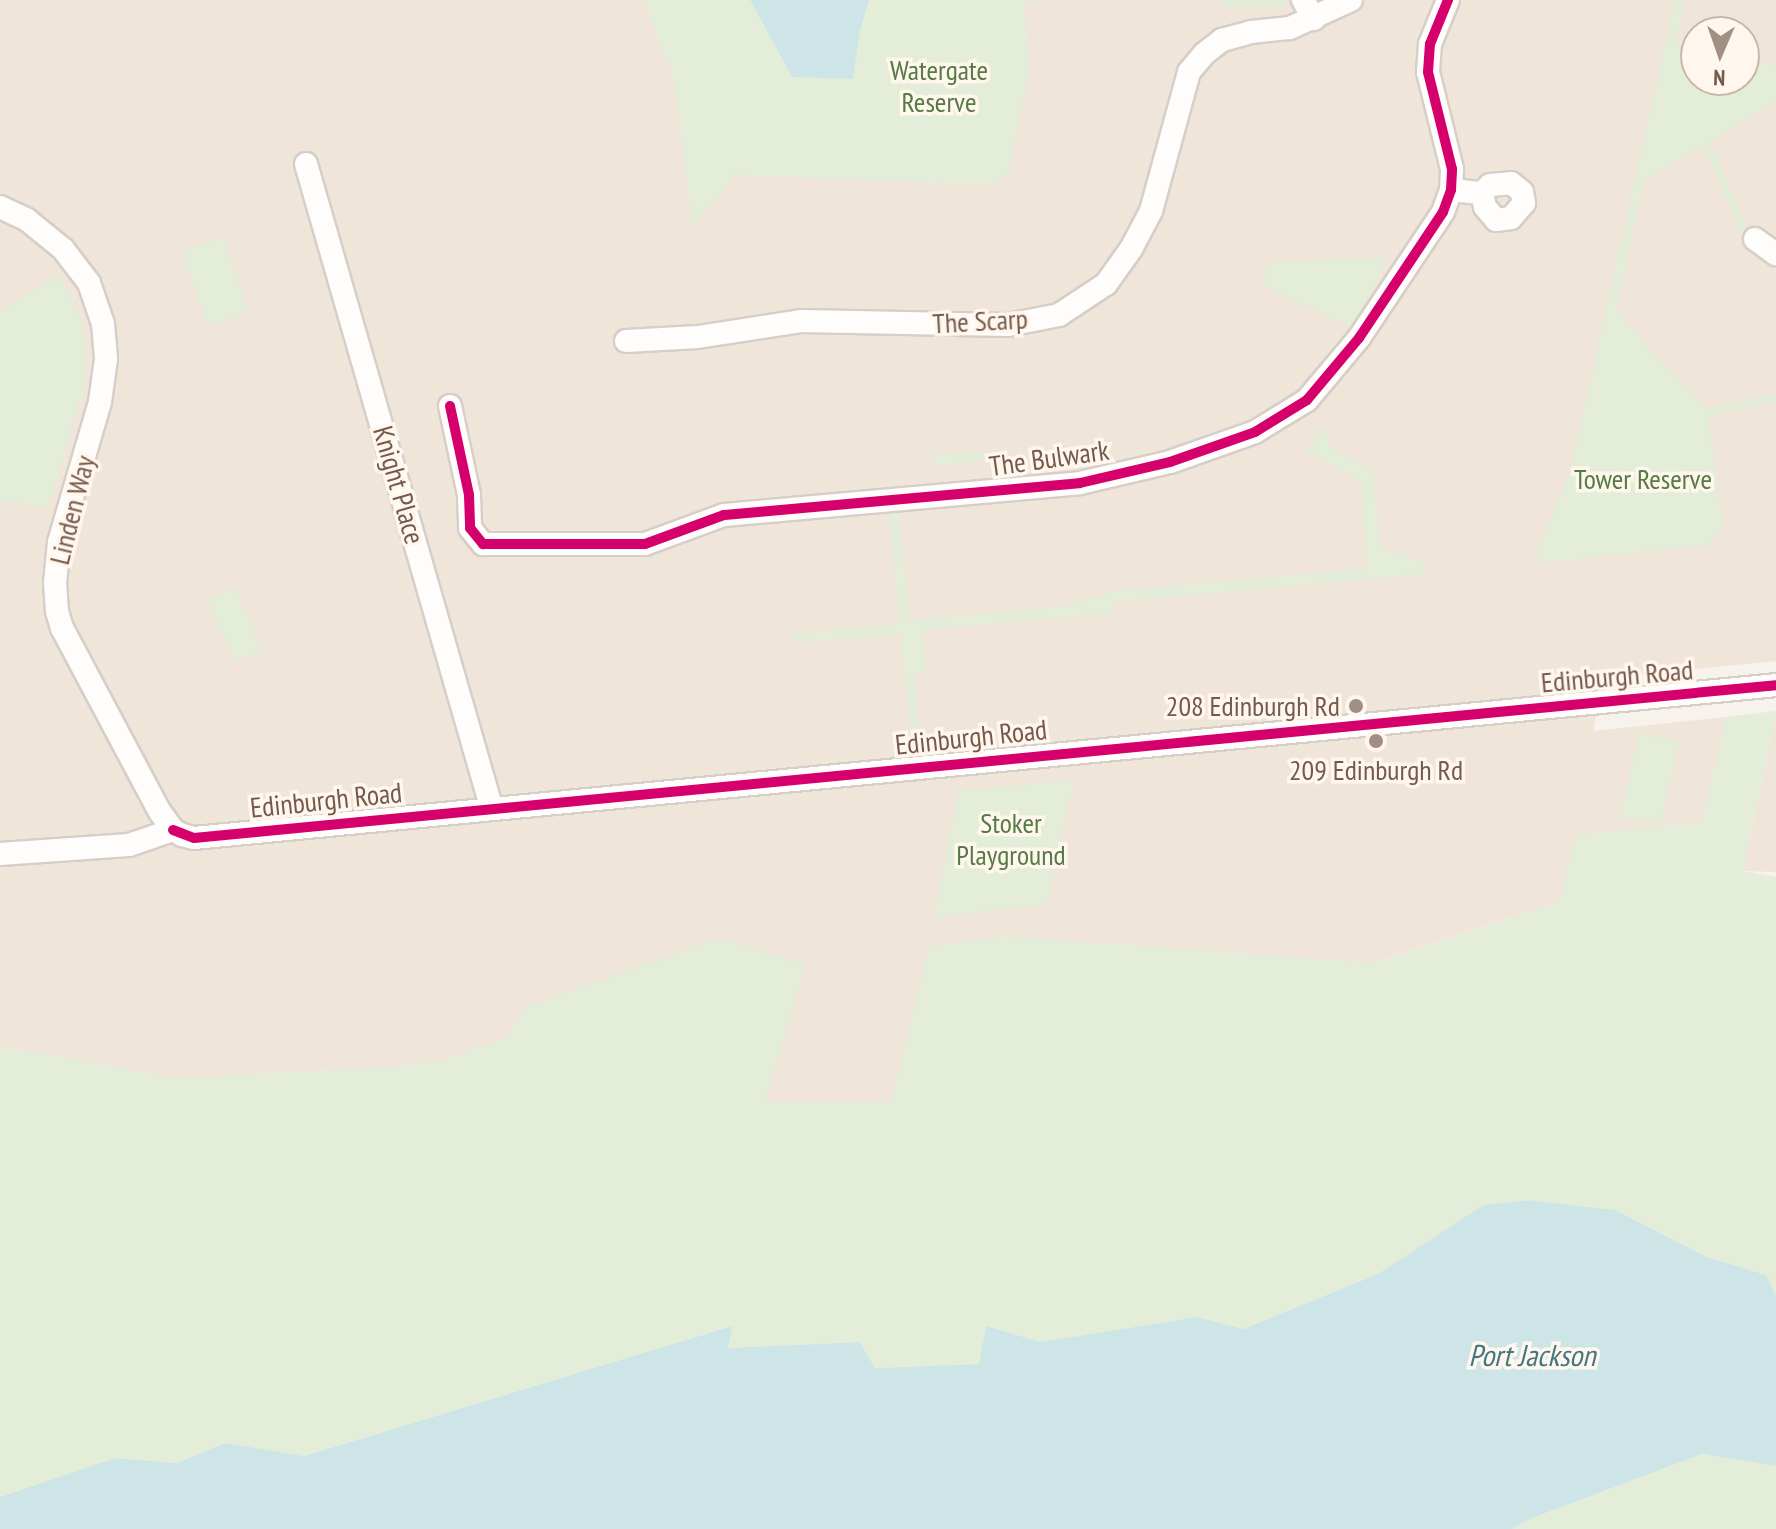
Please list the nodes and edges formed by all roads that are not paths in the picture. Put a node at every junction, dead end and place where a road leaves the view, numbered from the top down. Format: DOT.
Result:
graph roads {
  1 [pos="1351,0"];
  2 [pos="1448,0"];
  3 [pos="1308,9"];
  4 [pos="306,164"];
  5 [pos="1451,190"];
  6 [pos="1482,193"];
  7 [pos="0,207"];
  8 [pos="1755,239"];
  9 [pos="1776,254"];
  10 [pos="626,341"];
  11 [pos="450,406"];
  12 [pos="1776,685"];
  13 [pos="491,806"];
  14 [pos="173,830"];
  15 [pos="0,854"];
  1 -- 3 [label="street, The Scarp"];
  2 -- 5 [label="street"];
  3 -- 10 [label="street, The Scarp"];
  4 -- 13 [label="street, Knight Place"];
  5 -- 6 [label="street"];
  5 -- 11 [label="street, The Bulwark"];
  7 -- 14 [label="street, Linden Way"];
  8 -- 9 [label="street"];
  12 -- 13 [label="street, Edinburgh Road"];
  13 -- 14 [label="street, Edinburgh Road"];
  14 -- 15 [label="street, Edinburgh Road"];
}
